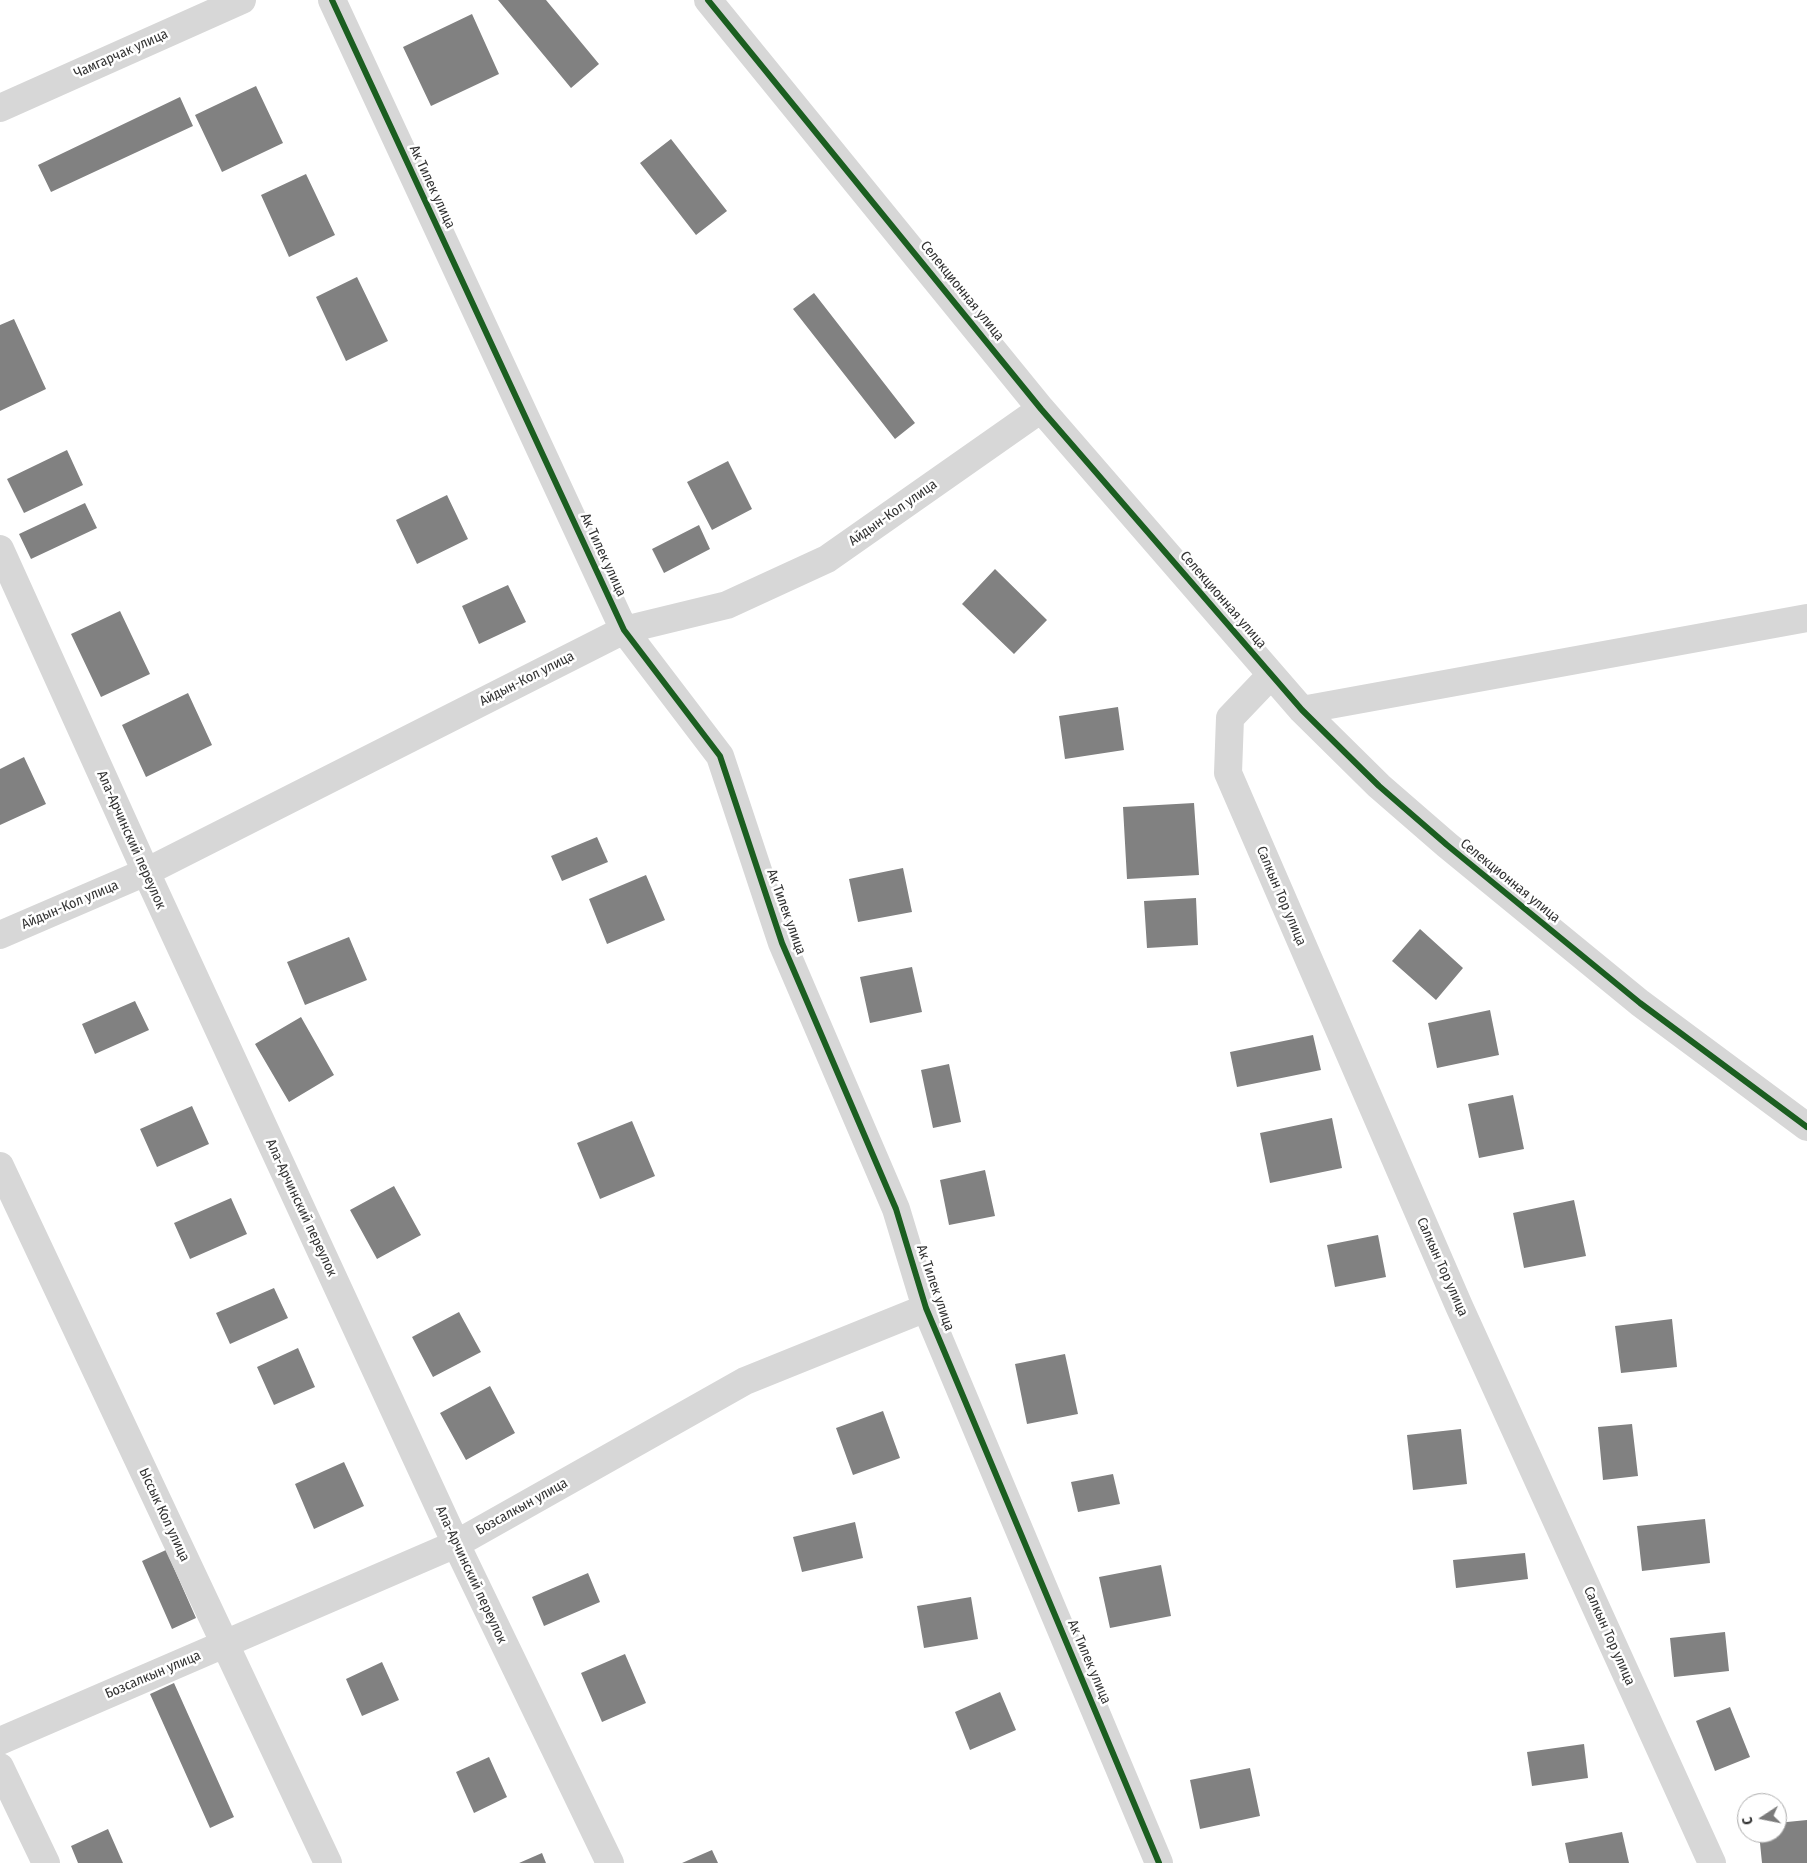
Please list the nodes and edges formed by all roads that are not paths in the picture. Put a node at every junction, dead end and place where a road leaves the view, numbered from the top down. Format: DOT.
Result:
graph roads {
  1 [pos="242,0"];
  2 [pos="332,0"];
  3 [pos="708,0"];
  4 [pos="0,108"];
  5 [pos="1041,409"];
  6 [pos="0,549"];
  7 [pos="1807,618"];
  8 [pos="624,630"];
  9 [pos="1272,675"];
  10 [pos="1302,710"];
  11 [pos="146,872"];
  12 [pos="0,935"];
  13 [pos="1807,1127"];
  14 [pos="0,1166"];
  15 [pos="926,1308"];
  16 [pos="456,1544"];
  17 [pos="225,1644"];
  18 [pos="0,1741"];
  19 [pos="0,1767"];
  20 [pos="46,1863"];
  21 [pos="328,1863"];
  22 [pos="610,1863"];
  23 [pos="1160,1863"];
  24 [pos="1712,1863"];
  1 -- 4 [label="street, Чамгарчак улица"];
  2 -- 8 [label="street, Ак Тилек улица"];
  3 -- 5 [label="street, Селекционная улица"];
  5 -- 8 [label="street, Айдын-Кол улица"];
  5 -- 9 [label="street, Селекционная улица"];
  6 -- 11 [label="street, Ала-Арчинский переулок"];
  7 -- 10 [label="street"];
  8 -- 11 [label="street, Айдын-Кол улица"];
  8 -- 15 [label="street, Ак Тилек улица"];
  9 -- 10 [label="street, Селекционная улица"];
  9 -- 24 [label="street, Салкын Тор улица"];
  10 -- 13 [label="street, Селекционная улица"];
  11 -- 12 [label="street, Айдын-Кол улица"];
  11 -- 16 [label="street, Ала-Арчинский переулок"];
  14 -- 17 [label="street, Ыссык Кол улица"];
  15 -- 16 [label="street, Бозсалкын улица"];
  15 -- 23 [label="street, Ак Тилек улица"];
  16 -- 17 [label="street, Бозсалкын улица"];
  16 -- 22 [label="street, Ала-Арчинский переулок"];
  17 -- 18 [label="street, Бозсалкын улица"];
  17 -- 21 [label="street, Ыссык Кол улица"];
  19 -- 20 [label="street"];
}
